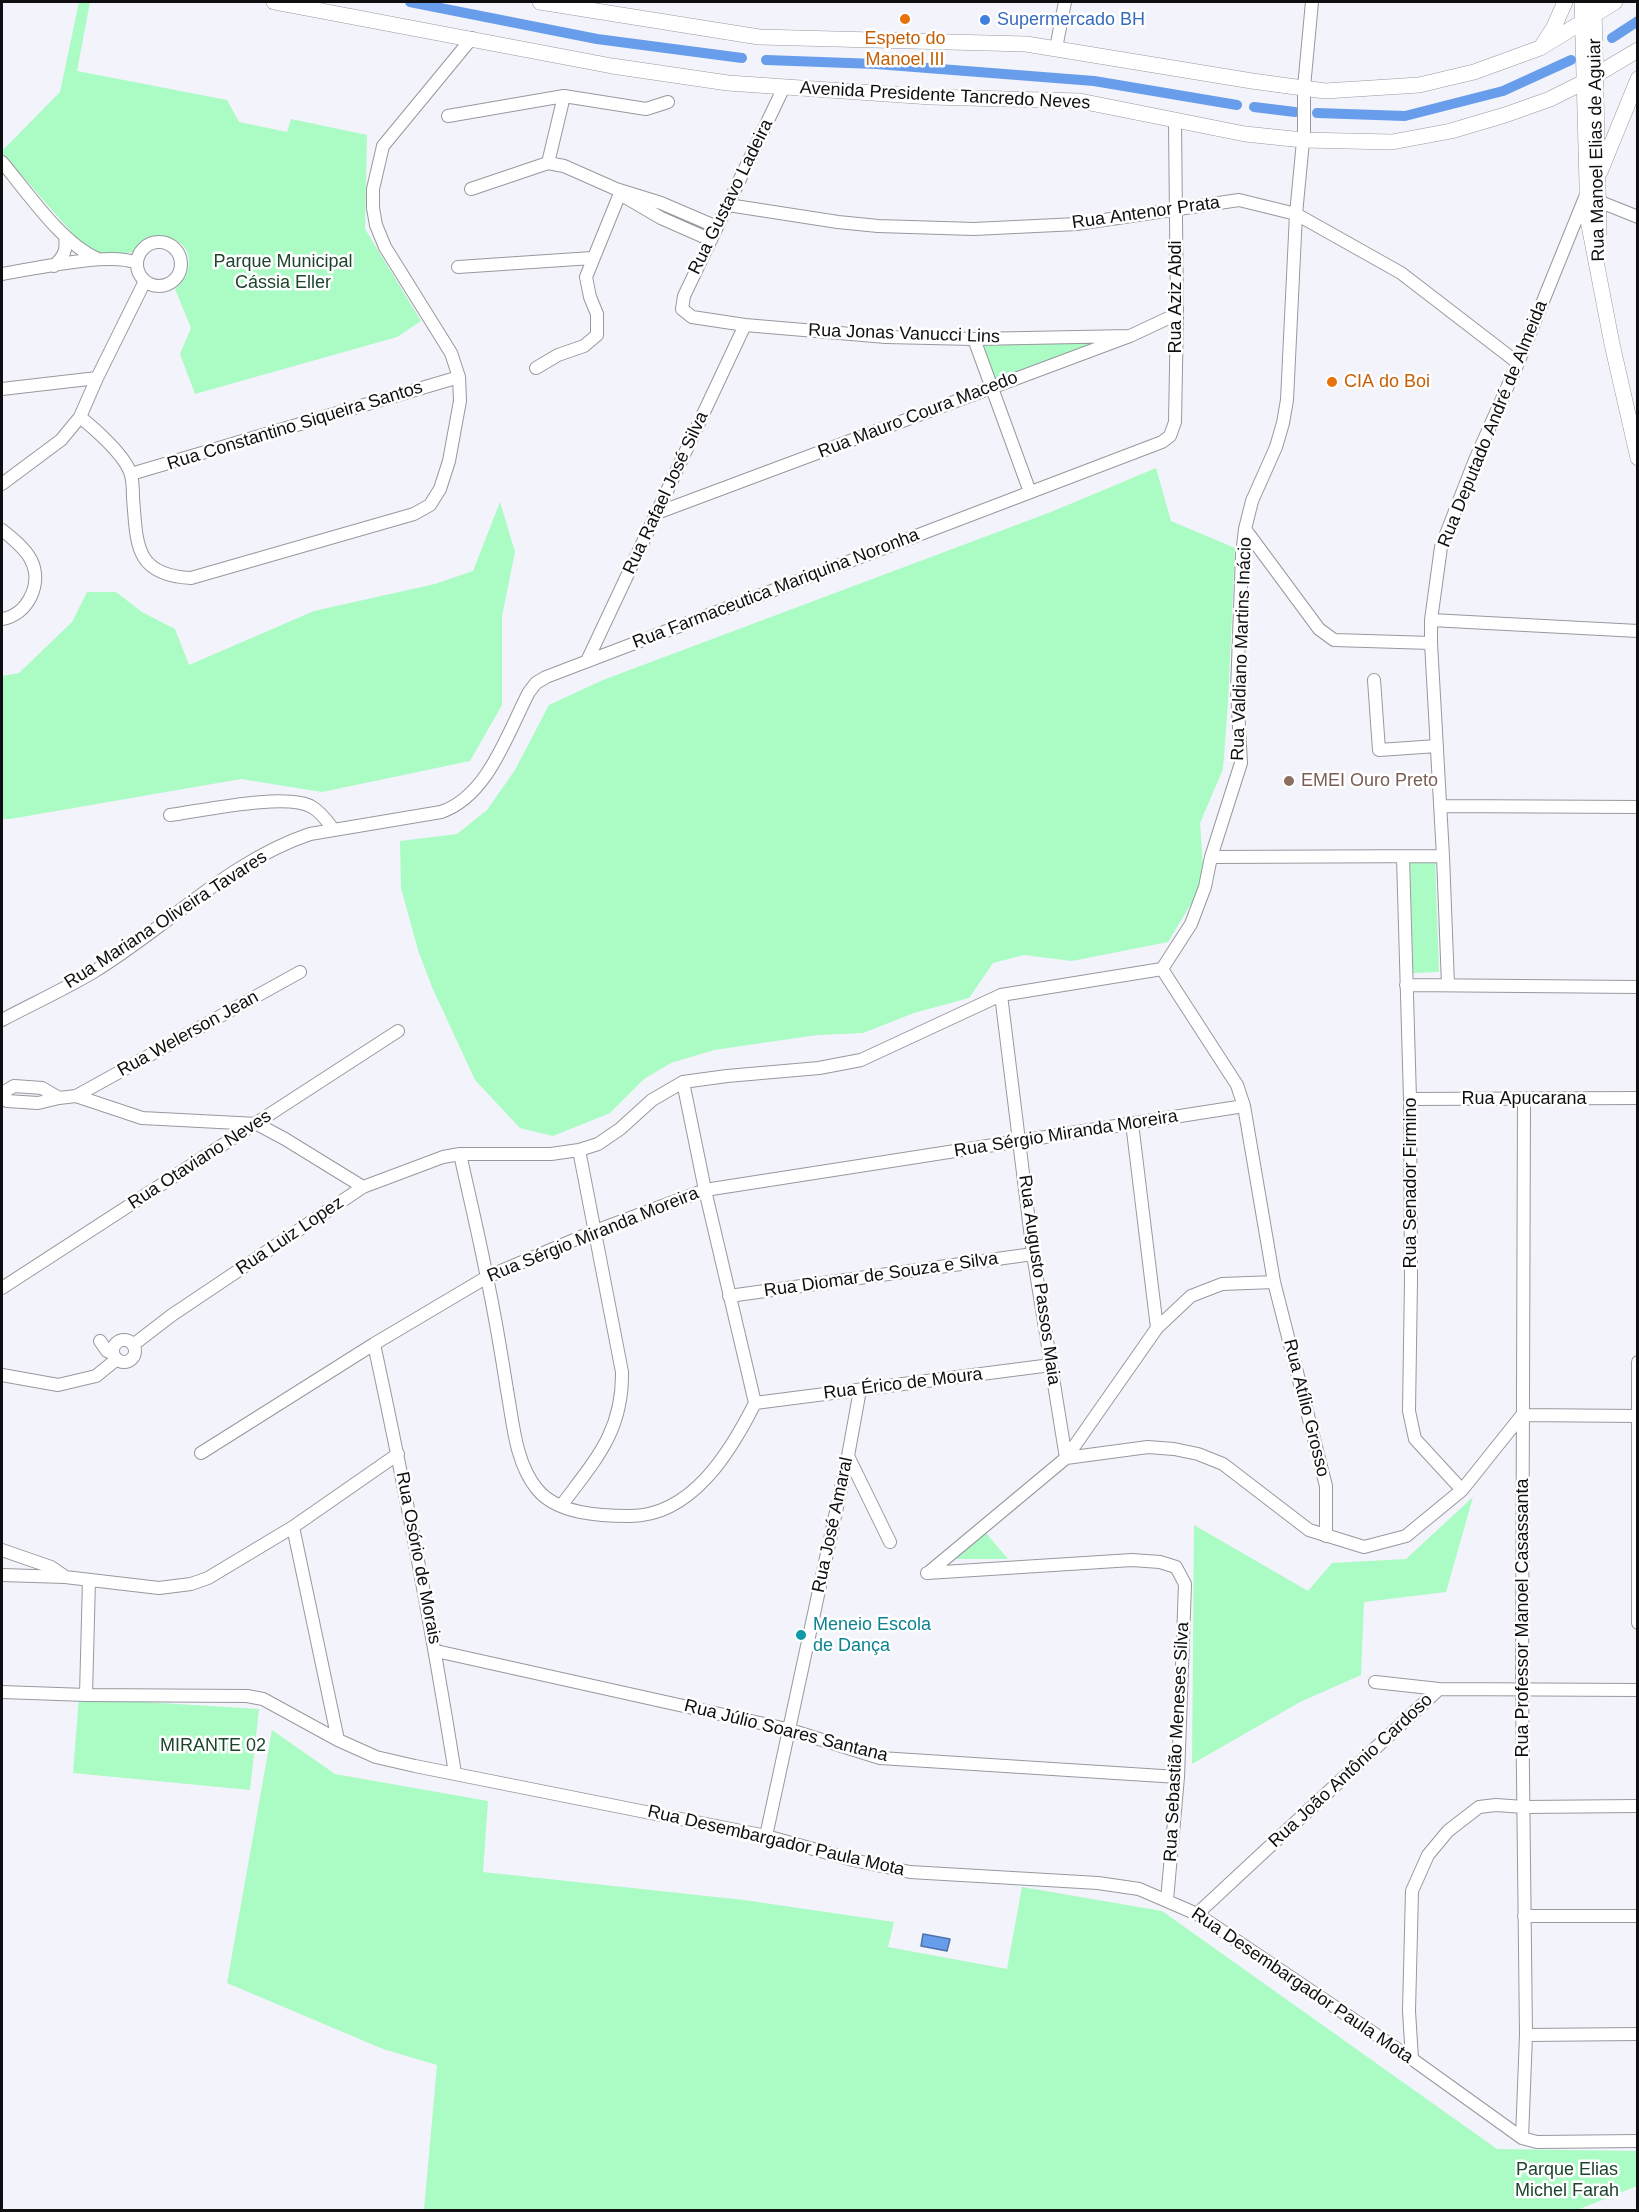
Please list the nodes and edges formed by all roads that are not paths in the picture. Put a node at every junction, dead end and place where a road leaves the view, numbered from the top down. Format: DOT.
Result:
graph roads {
  1 [pos="274,2"];
  2 [pos="540,2"];
  3 [pos="1065,2"];
  4 [pos="1312,2"];
  5 [pos="1565,2"];
  6 [pos="1582,2"];
  7 [pos="1615,2"];
  8 [pos="1590,13"];
  9 [pos="472,38"];
  10 [pos="1056,48"];
  11 [pos="1540,48"];
  12 [pos="1638,50"];
  13 [pos="1590,79"];
  14 [pos="1638,80"];
  15 [pos="784,87"];
  16 [pos="1565,91"];
  17 [pos="1303,94"];
  18 [pos="564,96"];
  19 [pos="668,102"];
  20 [pos="1585,114"];
  21 [pos="448,116"];
  22 [pos="1175,122"];
  23 [pos="1303,133"];
  24 [pos="2,162"];
  25 [pos="548,163"];
  26 [pos="1597,177"];
  27 [pos="471,189"];
  28 [pos="619,191"];
  29 [pos="1592,198"];
  30 [pos="728,205"];
  31 [pos="1175,210"];
  32 [pos="1296,214"];
  33 [pos="1638,217"];
  34 [pos="717,227"];
  35 [pos="65,236"];
  36 [pos="711,240"];
  37 [pos="592,258"];
  38 [pos="98,259"];
  39 [pos="137,263"];
  40 [pos="54,266"];
  41 [pos="458,267"];
  42 [pos="2,274"];
  43 [pos="145,281"];
  44 [pos="682,309"];
  45 [pos="1177,314"];
  46 [pos="746,324"];
  47 [pos="1130,336"];
  48 [pos="974,339"];
  49 [pos="1518,363"];
  50 [pos="536,368"];
  51 [pos="459,377"];
  52 [pos="97,378"];
  53 [pos="993,387"];
  54 [pos="2,389"];
  55 [pos="1631,406"];
  56 [pos="80,417"];
  57 [pos="1170,436"];
  58 [pos="1638,458"];
  59 [pos="131,474"];
  60 [pos="2,484"];
  61 [pos="1030,492"];
  62 [pos="657,513"];
  63 [pos="1245,529"];
  64 [pos="2,530"];
  65 [pos="2,619"];
  66 [pos="1431,620"];
  67 [pos="1638,631"];
  68 [pos="1431,643"];
  69 [pos="587,661"];
  70 [pos="1374,680"];
  71 [pos="1437,746"];
  72 [pos="1440,806"];
  73 [pos="1638,807"];
  74 [pos="441,812"];
  75 [pos="170,815"];
  76 [pos="334,830"];
  77 [pos="1211,856"];
  78 [pos="1443,856"];
  79 [pos="1403,857"];
  80 [pos="1162,969"];
  81 [pos="300,972"];
  82 [pos="1406,985"];
  83 [pos="1448,985"];
  84 [pos="1638,987"];
  85 [pos="1001,995"];
  86 [pos="2,1020"];
  87 [pos="398,1031"];
  88 [pos="683,1082"];
  89 [pos="76,1096"];
  90 [pos="59,1098"];
  91 [pos="1638,1098"];
  92 [pos="1410,1099"];
  93 [pos="1524,1099"];
  94 [pos="1244,1106"];
  95 [pos="1132,1123"];
  96 [pos="257,1124"];
  97 [pos="1019,1142"];
  98 [pos="579,1150"];
  99 [pos="460,1154"];
  100 [pos="363,1187"];
  101 [pos="705,1190"];
  102 [pos="596,1231"];
  103 [pos="1033,1254"];
  104 [pos="487,1277"];
  105 [pos="1274,1282"];
  106 [pos="2,1288"];
  107 [pos="729,1296"];
  108 [pos="1157,1328"];
  109 [pos="100,1341"];
  110 [pos="374,1344"];
  111 [pos="115,1357"];
  112 [pos="1638,1362"];
  113 [pos="1051,1365"];
  114 [pos="2,1375"];
  115 [pos="860,1390"];
  116 [pos="755,1403"];
  117 [pos="1522,1416"];
  118 [pos="1637,1416"];
  119 [pos="201,1453"];
  120 [pos="398,1454"];
  121 [pos="848,1456"];
  122 [pos="1066,1458"];
  123 [pos="1461,1490"];
  124 [pos="561,1506"];
  125 [pos="293,1527"];
  126 [pos="1326,1536"];
  127 [pos="890,1542"];
  128 [pos="2,1550"];
  129 [pos="2,1575"];
  130 [pos="65,1577"];
  131 [pos="89,1580"];
  132 [pos="1638,1623"];
  133 [pos="436,1651"];
  134 [pos="1375,1682"];
  135 [pos="1439,1689"];
  136 [pos="1522,1689"];
  137 [pos="1638,1690"];
  138 [pos="2,1692"];
  139 [pos="86,1695"];
  140 [pos="787,1729"];
  141 [pos="338,1740"];
  142 [pos="455,1773"];
  143 [pos="1178,1777"];
  144 [pos="1638,1806"];
  145 [pos="1524,1807"];
  146 [pos="766,1836"];
  147 [pos="1167,1900"];
  148 [pos="1197,1914"];
  149 [pos="1524,1916"];
  150 [pos="1638,1916"];
  151 [pos="1638,2034"];
  152 [pos="1526,2035"];
  153 [pos="1412,2059"];
  154 [pos="1522,2138"];
  155 [pos="1638,2141"];
  1 -- 9 [label="main road, Avenida Presidente Tancredo Neves"];
  2 -- 10 [label="main road"];
  3 -- 10 [label="street"];
  4 -- 17 [label="street, Rua Valdiano Martins Inácio"];
  5 -- 11 [label="main road"];
  6 -- 8 [label="main road, Rua Manoel Elias de Aguiar"];
  7 -- 8 [label="main road"];
  8 -- 11 [label="main road"];
  8 -- 13 [label="main road, Rua Manoel Elias de Aguiar"];
  9 -- 15 [label="main road, Avenida Presidente Tancredo Neves"];
  9 -- 51 [label="street"];
  10 -- 17 [label="main road"];
  11 -- 17 [label="main road"];
  12 -- 13 [label="main road, Avenida Presidente Tancredo Neves"];
  13 -- 16 [label="main road, Avenida Presidente Tancredo Neves"];
  13 -- 20 [label="main road, Rua Manoel Elias de Aguiar"];
  13 -- 26 [label="main road, Rua Manoel Elias de Aguiar"];
  14 -- 26 [label="main road"];
  15 -- 22 [label="main road, Avenida Presidente Tancredo Neves"];
  15 -- 30 [label="street, Rua Gustavo Ladeira"];
  16 -- 20 [label="main road"];
  16 -- 23 [label="main road, Avenida Presidente Tancredo Neves"];
  17 -- 23 [label="street, Rua Valdiano Martins Inácio"];
  18 -- 19 [label="street"];
  18 -- 21 [label="street"];
  18 -- 25 [label="street"];
  20 -- 29 [label="main road, Rua Manoel Elias de Aguiar"];
  22 -- 23 [label="main road, Avenida Presidente Tancredo Neves"];
  22 -- 31 [label="street, Rua Aziz Abdi"];
  23 -- 32 [label="street, Rua Valdiano Martins Inácio"];
  24 -- 35 [label="street"];
  25 -- 27 [label="street"];
  25 -- 28 [label="street"];
  26 -- 29 [label="main road, Rua Manoel Elias de Aguiar"];
  28 -- 34 [label="street"];
  28 -- 36 [label="street"];
  28 -- 37 [label="street"];
  29 -- 33 [label="street"];
  29 -- 49 [label="street, Rua Deputado André de Almeida"];
  29 -- 55 [label="main road, Rua Manoel Elias de Aguiar"];
  30 -- 31 [label="street, Rua Antenor Prata"];
  30 -- 34 [label="street, Rua Gustavo Ladeira"];
  31 -- 32 [label="street, Rua Antenor Prata"];
  31 -- 45 [label="street, Rua Aziz Abdi"];
  32 -- 49 [label="street, Rua Antenor Prata"];
  32 -- 63 [label="street, Rua Valdiano Martins Inácio"];
  34 -- 36 [label="street, Rua Gustavo Ladeira"];
  35 -- 38 [label="street"];
  35 -- 40 [label="street"];
  36 -- 44 [label="street, Rua Gustavo Ladeira"];
  37 -- 41 [label="street"];
  37 -- 50 [label="street"];
  38 -- 39 [label="street"];
  38 -- 40 [label="street"];
  39 -- 43 [label="street"];
  39 -- 43 [label="street"];
  40 -- 42 [label="street"];
  43 -- 52 [label="street"];
  44 -- 46 [label="street, Rua Jonas Vanucci Lins"];
  45 -- 47 [label="street, Rua Mauro Coura Macedo"];
  45 -- 57 [label="street, Rua Aziz Abdi"];
  46 -- 48 [label="street, Rua Jonas Vanucci Lins"];
  46 -- 62 [label="street, Rua Rafael José Silva"];
  47 -- 48 [label="street, Rua Jonas Vanucci Lins"];
  47 -- 53 [label="street, Rua Mauro Coura Macedo"];
  48 -- 53 [label="street"];
  49 -- 66 [label="street, Rua Deputado André de Almeida"];
  51 -- 59 [label="street, Rua Constantino Siqueira Santos"];
  51 -- 59 [label="street"];
  52 -- 54 [label="street"];
  52 -- 56 [label="street"];
  53 -- 61 [label="street"];
  53 -- 62 [label="street, Rua Mauro Coura Macedo"];
  55 -- 58 [label="main road, Rua Manoel Elias de Aguiar"];
  56 -- 59 [label="street"];
  56 -- 60 [label="street"];
  57 -- 61 [label="street, Rua Farmaceutica Mariquina Noronha"];
  61 -- 69 [label="street, Rua Farmaceutica Mariquina Noronha"];
  62 -- 69 [label="street, Rua Rafael José Silva"];
  63 -- 68 [label="street"];
  63 -- 77 [label="street, Rua Valdiano Martins Inácio"];
  64 -- 65 [label="street"];
  66 -- 67 [label="street"];
  66 -- 68 [label="street, Rua Deputado André de Almeida"];
  68 -- 71 [label="street, Rua Deputado André de Almeida"];
  69 -- 74 [label="street, Rua Farmaceutica Mariquina Noronha"];
  70 -- 71 [label="street"];
  71 -- 72 [label="street, Rua Deputado André de Almeida"];
  72 -- 73 [label="street"];
  72 -- 78 [label="street, Rua Deputado André de Almeida"];
  74 -- 76 [label="street, Rua Mariana Oliveira Tavares"];
  75 -- 76 [label="street"];
  76 -- 86 [label="street, Rua Mariana Oliveira Tavares"];
  77 -- 79 [label="street"];
  77 -- 80 [label="street, Rua Valdiano Martins Inácio"];
  78 -- 79 [label="street"];
  78 -- 83 [label="street, Rua Deputado André de Almeida"];
  79 -- 82 [label="street, Rua Senador Firmino"];
  80 -- 85 [label="street"];
  80 -- 94 [label="street, Rua Atílio Grosso"];
  81 -- 89 [label="street, Rua Welerson Jean"];
  82 -- 83 [label="street"];
  82 -- 92 [label="street, Rua Senador Firmino"];
  83 -- 84 [label="street"];
  85 -- 88 [label="street"];
  85 -- 97 [label="street, Rua Augusto Passos Maia"];
  87 -- 96 [label="street, Rua Otaviano Neves"];
  88 -- 98 [label="street, Rua Luiz Lopez"];
  88 -- 101 [label="street"];
  89 -- 90 [label="street"];
  89 -- 96 [label="street"];
  91 -- 93 [label="street, Rua Apucarana"];
  92 -- 93 [label="street, Rua Apucarana"];
  92 -- 123 [label="street, Rua Senador Firmino"];
  93 -- 117 [label="street, Rua Professor Manoel Casassanta"];
  94 -- 95 [label="street, Rua Sérgio Miranda Moreira"];
  94 -- 105 [label="street, Rua Atílio Grosso"];
  95 -- 97 [label="street, Rua Sérgio Miranda Moreira"];
  95 -- 108 [label="street"];
  96 -- 100 [label="street"];
  96 -- 106 [label="street, Rua Otaviano Neves"];
  97 -- 101 [label="street, Rua Sérgio Miranda Moreira"];
  97 -- 103 [label="street, Rua Augusto Passos Maia"];
  98 -- 99 [label="street, Rua Luiz Lopez"];
  98 -- 102 [label="street"];
  99 -- 100 [label="street, Rua Luiz Lopez"];
  99 -- 104 [label="street"];
  100 -- 111 [label="street, Rua Luiz Lopez"];
  101 -- 102 [label="street, Rua Sérgio Miranda Moreira"];
  101 -- 107 [label="street"];
  102 -- 104 [label="street, Rua Sérgio Miranda Moreira"];
  102 -- 124 [label="street"];
  103 -- 107 [label="street, Rua Diomar de Souza e Silva"];
  103 -- 113 [label="street, Rua Augusto Passos Maia"];
  104 -- 110 [label="street, Rua Sérgio Miranda Moreira"];
  104 -- 124 [label="street"];
  105 -- 108 [label="street"];
  105 -- 126 [label="street, Rua Atílio Grosso"];
  107 -- 116 [label="street"];
  108 -- 122 [label="street"];
  109 -- 111 [label="street"];
  110 -- 119 [label="street, Rua Sérgio Miranda Moreira"];
  110 -- 120 [label="street, Rua Osório de Morais"];
  111 -- 114 [label="street"];
  112 -- 118 [label="street"];
  113 -- 115 [label="street, Rua Érico de Moura"];
  113 -- 122 [label="street, Rua Augusto Passos Maia"];
  115 -- 116 [label="street, Rua Érico de Moura"];
  115 -- 121 [label="street, Rua José Amaral"];
  116 -- 124 [label="street"];
  117 -- 118 [label="street"];
  117 -- 123 [label="street"];
  117 -- 136 [label="street, Rua Professor Manoel Casassanta"];
  118 -- 132 [label="street"];
  120 -- 125 [label="street"];
  120 -- 133 [label="street, Rua Osório de Morais"];
  121 -- 127 [label="street"];
  121 -- 140 [label="street, Rua José Amaral"];
  122 -- 126 [label="street"];
  122 -- 143 [label="street, Rua Sebastião Meneses Silva"];
  123 -- 126 [label="street"];
  125 -- 131 [label="street"];
  125 -- 141 [label="street"];
  128 -- 130 [label="street"];
  129 -- 130 [label="street"];
  130 -- 131 [label="street"];
  131 -- 139 [label="street"];
  133 -- 140 [label="street, Rua Júlio Soares Santana"];
  133 -- 142 [label="street, Rua Osório de Morais"];
  134 -- 135 [label="street"];
  135 -- 136 [label="street, Rua João Antônio Cardoso"];
  135 -- 148 [label="street, Rua João Antônio Cardoso"];
  136 -- 137 [label="street, Rua João Antônio Cardoso"];
  136 -- 145 [label="street, Rua Professor Manoel Casassanta"];
  138 -- 139 [label="street, Rua Desembargador Paula Mota"];
  139 -- 141 [label="street, Rua Desembargador Paula Mota"];
  140 -- 143 [label="street, Rua Júlio Soares Santana"];
  140 -- 146 [label="street, Rua José Amaral"];
  141 -- 142 [label="street, Rua Desembargador Paula Mota"];
  142 -- 146 [label="street, Rua Desembargador Paula Mota"];
  143 -- 147 [label="street, Rua Sebastião Meneses Silva"];
  144 -- 145 [label="street"];
  145 -- 149 [label="street, Rua Professor Manoel Casassanta"];
  145 -- 153 [label="street"];
  146 -- 147 [label="street, Rua Desembargador Paula Mota"];
  147 -- 148 [label="street, Rua Desembargador Paula Mota"];
  148 -- 153 [label="street, Rua Desembargador Paula Mota"];
  149 -- 150 [label="street"];
  149 -- 152 [label="street, Rua Professor Manoel Casassanta"];
  151 -- 152 [label="street"];
  152 -- 154 [label="street, Rua Professor Manoel Casassanta"];
  153 -- 154 [label="street, Rua Desembargador Paula Mota"];
  154 -- 155 [label="street, Rua Desembargador Paula Mota"];
}
